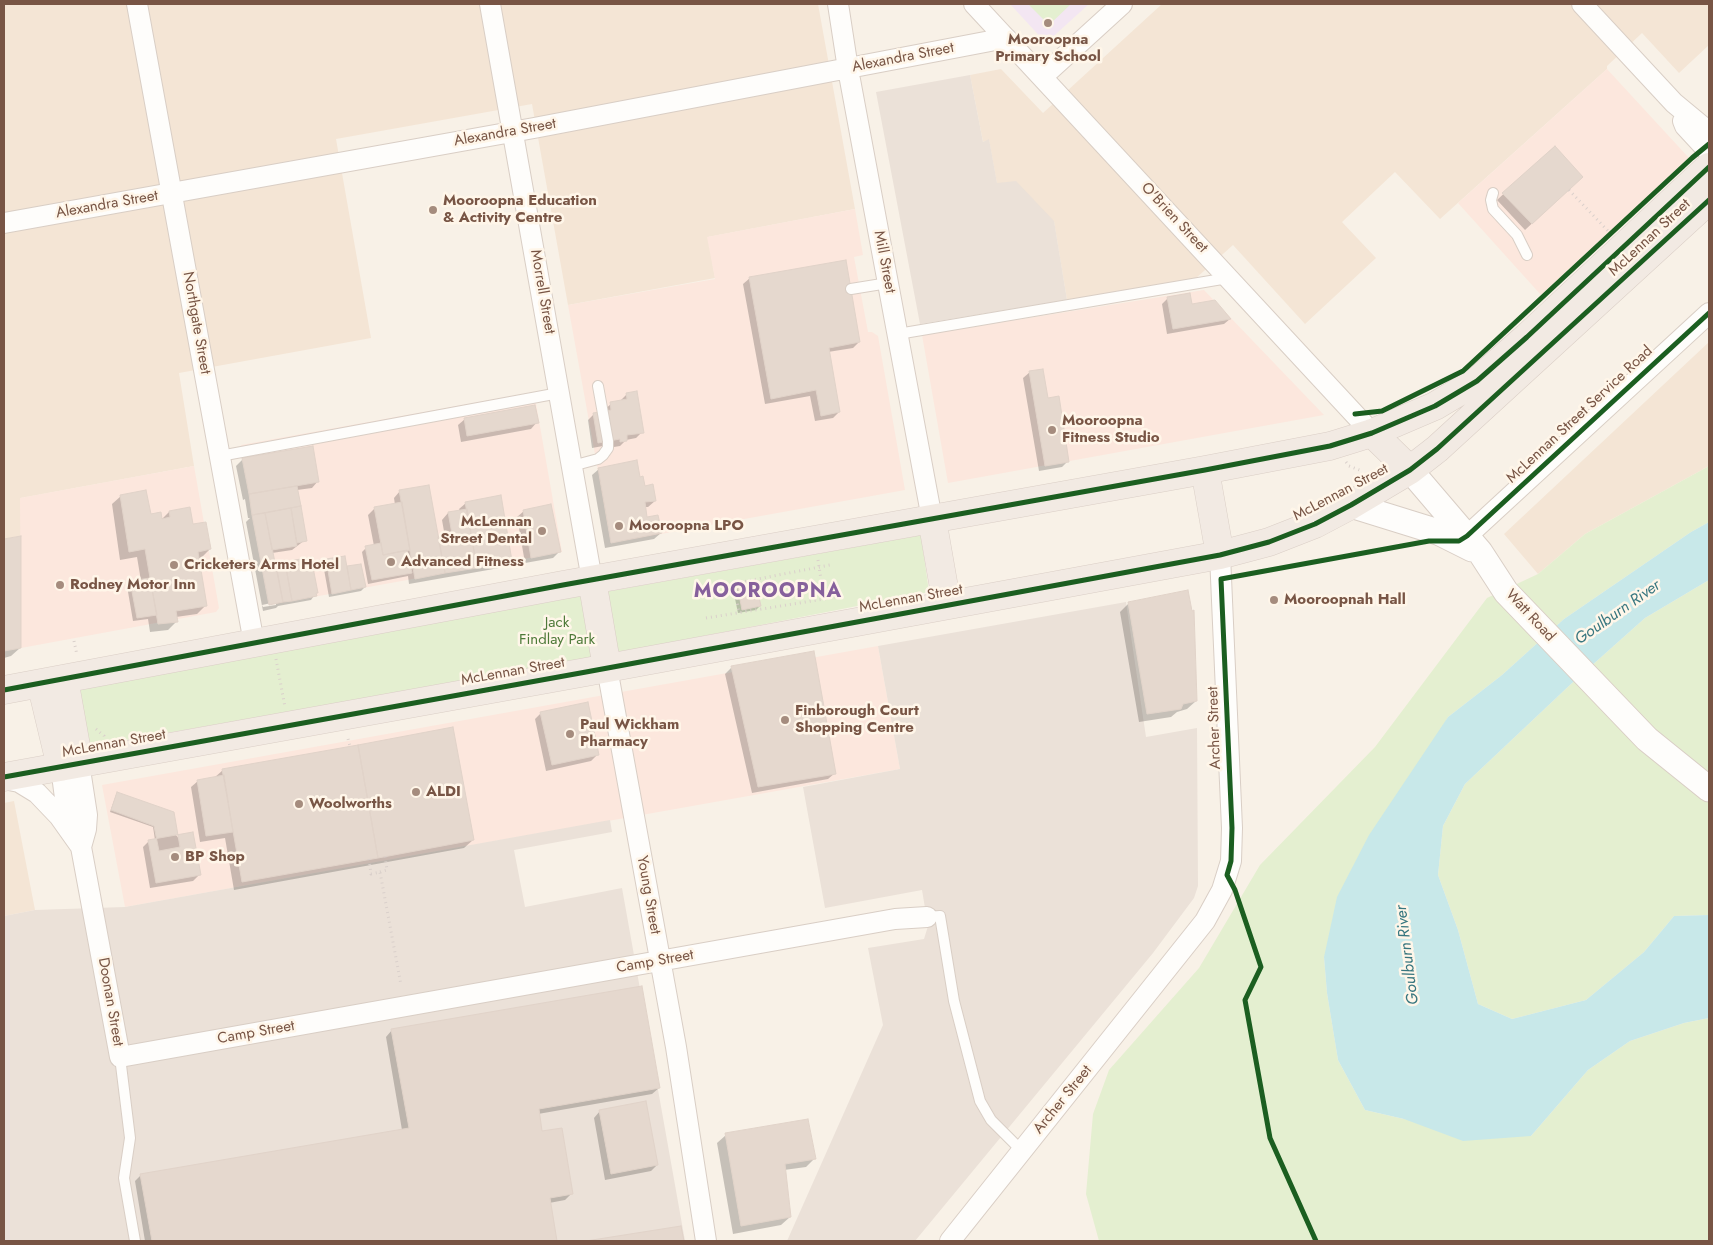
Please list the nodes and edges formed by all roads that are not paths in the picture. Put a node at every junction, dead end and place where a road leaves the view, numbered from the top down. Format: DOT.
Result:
graph roads {
  1 [pos="137,4"];
  2 [pos="490,4"];
  3 [pos="838,4"];
  4 [pos="974,4"];
  5 [pos="1122,4"];
  6 [pos="1582,4"];
  7 [pos="1006,38"];
  8 [pos="848,69"];
  9 [pos="1042,77"];
  10 [pos="1674,103"];
  11 [pos="513,131"];
  12 [pos="1709,132"];
  13 [pos="1709,152"];
  14 [pos="1709,167"];
  15 [pos="1493,193"];
  16 [pos="172,194"];
  17 [pos="1709,200"];
  18 [pos="4,223"];
  19 [pos="1527,255"];
  20 [pos="1229,278"];
  21 [pos="888,283"];
  22 [pos="851,289"];
  23 [pos="1709,313"];
  24 [pos="898,334"];
  25 [pos="598,386"];
  26 [pos="559,393"];
  27 [pos="1372,433"];
  28 [pos="220,456"];
  29 [pos="572,466"];
  30 [pos="1206,470"];
  31 [pos="1410,470"];
  32 [pos="1351,506"];
  33 [pos="932,519"];
  34 [pos="1467,536"];
  35 [pos="1220,555"];
  36 [pos="1484,558"];
  37 [pos="592,580"];
  38 [pos="947,605"];
  39 [pos="264,641"];
  40 [pos="607,668"];
  41 [pos="52,681"];
  42 [pos="4,690"];
  43 [pos="70,765"];
  44 [pos="4,778"];
  45 [pos="1709,789"];
  46 [pos="75,839"];
  47 [pos="927,916"];
  48 [pos="659,962"];
  49 [pos="120,1057"];
  50 [pos="1021,1150"];
  51 [pos="135,1241"];
  52 [pos="706,1241"];
  53 [pos="950,1241"];
  1 -- 16 [label="street, Northgate Street"];
  2 -- 11 [label="street, Morrell Street"];
  3 -- 8 [label="street, Mill Street"];
  4 -- 7 [label="street, O'Brien Street"];
  5 -- 9 [label="street"];
  6 -- 10 [label="street"];
  7 -- 8 [label="street, Alexandra Street"];
  7 -- 9 [label="street, O'Brien Street"];
  8 -- 11 [label="street, Alexandra Street"];
  8 -- 21 [label="street, Mill Street"];
  9 -- 20 [label="street, O'Brien Street"];
  10 -- 12 [label="street"];
  10 -- 13 [label="street"];
  11 -- 16 [label="street, Alexandra Street"];
  11 -- 26 [label="street, Morrell Street"];
  14 -- 27 [label="highway, McLennan Street"];
  15 -- 19 [label="lane"];
  16 -- 18 [label="street, Alexandra Street"];
  16 -- 28 [label="street, Northgate Street"];
  17 -- 31 [label="highway, McLennan Street"];
  20 -- 24 [label="lane"];
  20 -- 27 [label="street, O'Brien Street"];
  21 -- 22 [label="lane"];
  21 -- 24 [label="street, Mill Street"];
  23 -- 34 [label="street, McLennan Street Service Road"];
  24 -- 33 [label="street, Mill Street"];
  25 -- 29 [label="lane"];
  26 -- 28 [label="lane"];
  26 -- 29 [label="street, Morrell Street"];
  27 -- 30 [label="highway, McLennan Street"];
  27 -- 31 [label="highway"];
  28 -- 39 [label="street, Northgate Street"];
  29 -- 37 [label="street, Morrell Street"];
  30 -- 33 [label="highway, McLennan Street"];
  30 -- 35 [label="highway"];
  31 -- 32 [label="highway, McLennan Street"];
  31 -- 34 [label="street, Watt Road"];
  32 -- 35 [label="highway, McLennan Street"];
  32 -- 36 [label="street"];
  33 -- 37 [label="highway, McLennan Street"];
  33 -- 38 [label="highway"];
  34 -- 36 [label="street, Watt Road"];
  35 -- 38 [label="highway, McLennan Street"];
  35 -- 50 [label="street, Archer Street"];
  36 -- 45 [label="street, Watt Road"];
  37 -- 39 [label="highway, McLennan Street"];
  37 -- 40 [label="highway"];
  38 -- 40 [label="highway, McLennan Street"];
  39 -- 41 [label="highway, McLennan Street"];
  40 -- 43 [label="highway, McLennan Street"];
  40 -- 48 [label="street, Young Street"];
  41 -- 42 [label="highway, McLennan Street"];
  41 -- 43 [label="highway"];
  43 -- 44 [label="highway, McLennan Street"];
  43 -- 46 [label="street, Doonan Street"];
  44 -- 46 [label="street"];
  46 -- 49 [label="street, Doonan Street"];
  47 -- 48 [label="street, Camp Street"];
  47 -- 50 [label="lane, Camp Street"];
  48 -- 49 [label="street, Camp Street"];
  48 -- 52 [label="street, Young Street"];
  49 -- 51 [label="lane, Doonan Street"];
  50 -- 53 [label="street, Archer Street"];
}
